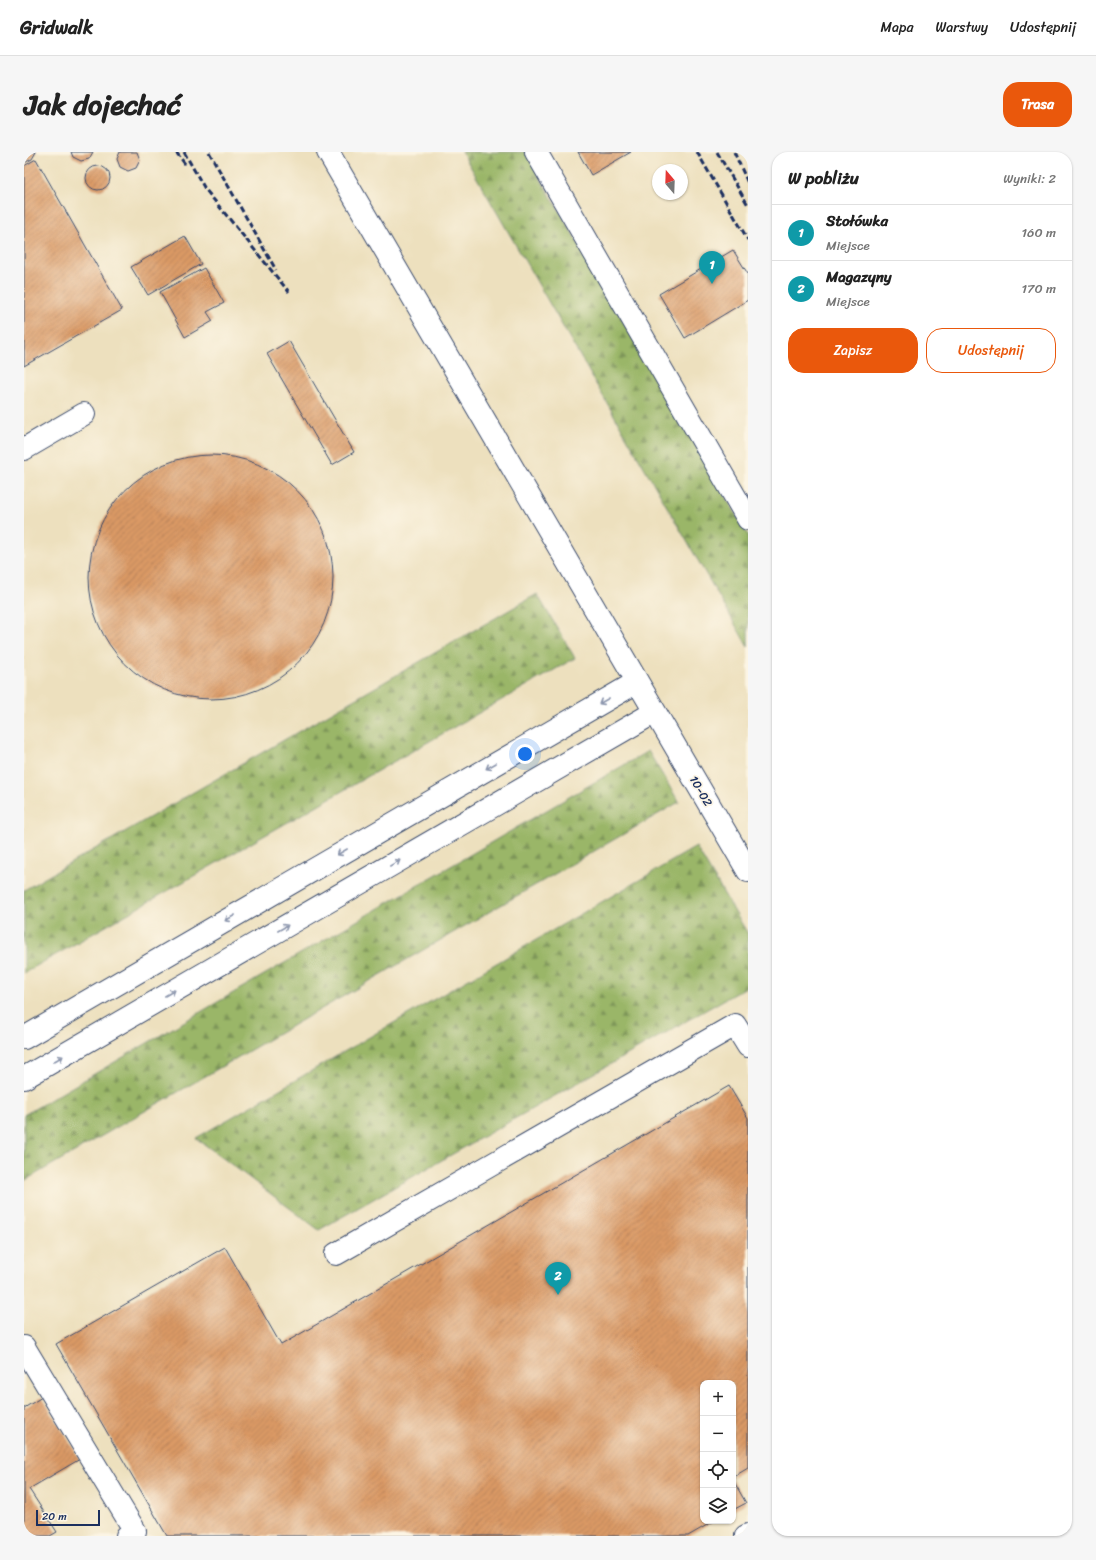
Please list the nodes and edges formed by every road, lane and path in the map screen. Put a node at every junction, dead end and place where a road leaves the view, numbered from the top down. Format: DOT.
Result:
graph roads {
  1 [pos="328,152"];
  2 [pos="536,152"];
  3 [pos="84,414"];
  4 [pos="24,449"];
  5 [pos="748,519"];
  6 [pos="637,682"];
  7 [pos="655,712"];
  8 [pos="748,871"];
  9 [pos="24,1038"];
  10 [pos="748,1046"];
  11 [pos="24,1078"];
  12 [pos="336,1254"];
  13 [pos="24,1347"];
  14 [pos="127,1536"];
  1 -- 6 [label="lane, 10-02"];
  2 -- 5 [label="lane"];
  3 -- 4 [label="lane"];
  6 -- 7 [label="lane, 10-02"];
  6 -- 9 [label="lane, one-way"];
  7 -- 8 [label="lane, 10-02"];
  11 -- 7 [label="lane, one-way"];
  10 -- 12 [label="lane"];
  13 -- 14 [label="lane"];
}
